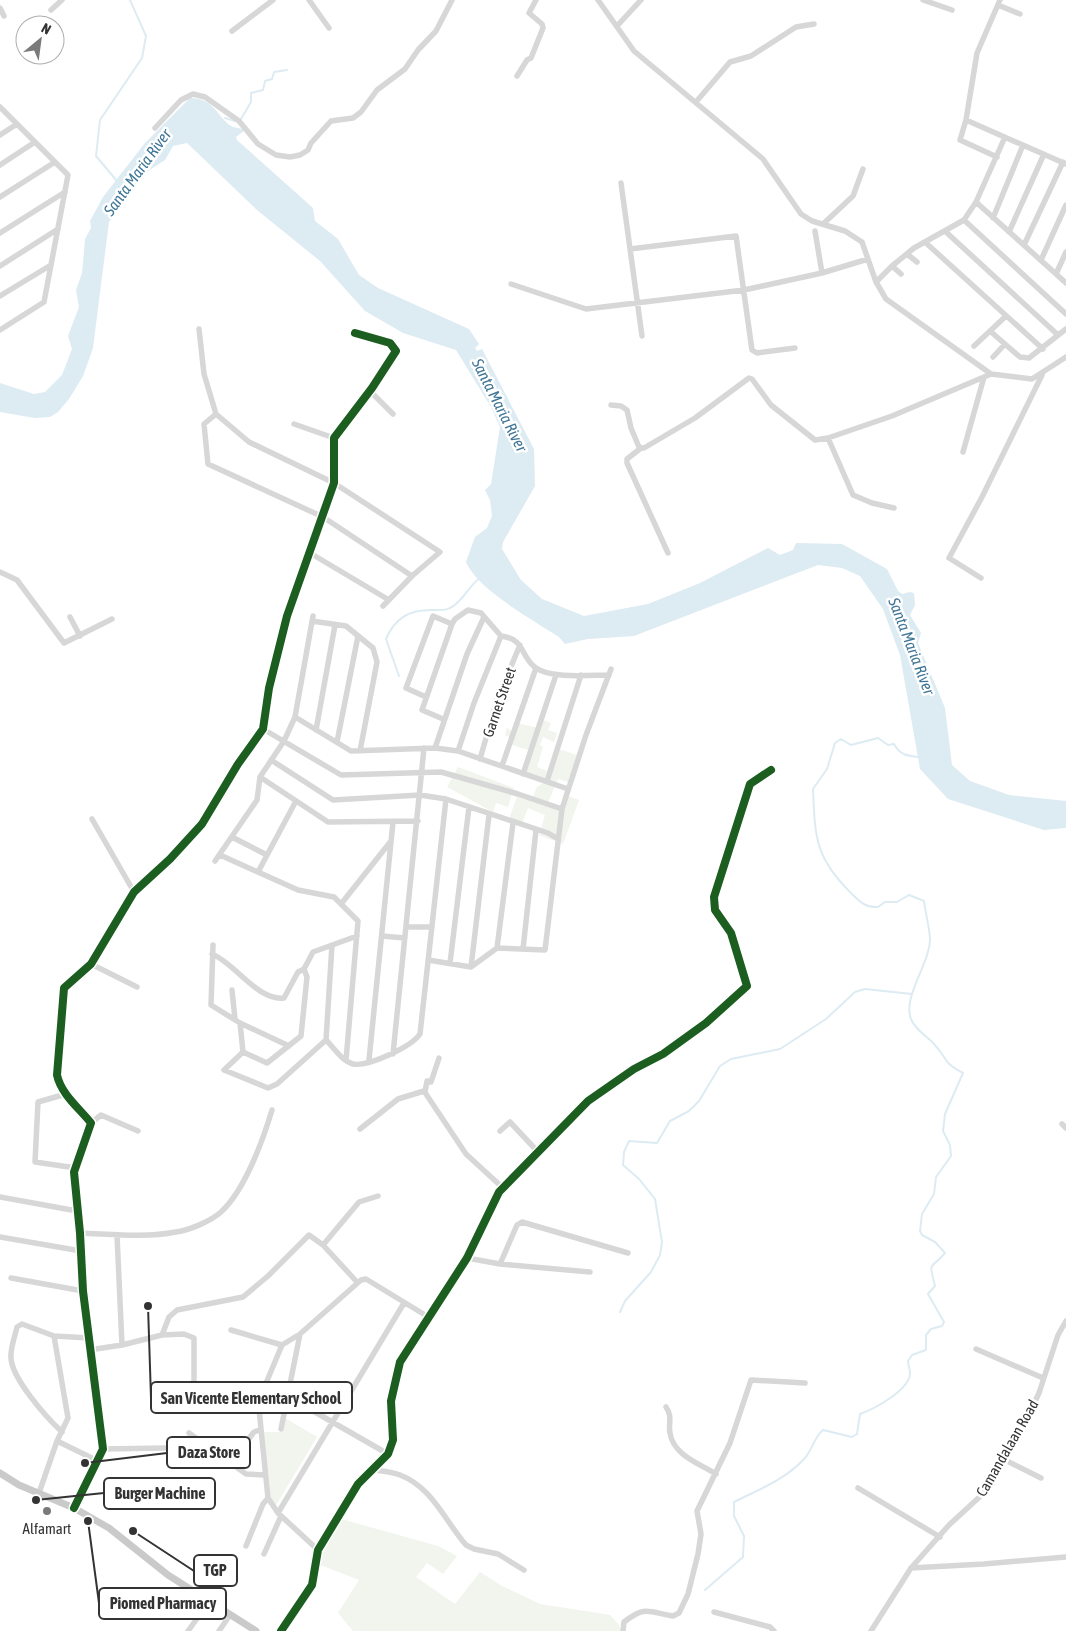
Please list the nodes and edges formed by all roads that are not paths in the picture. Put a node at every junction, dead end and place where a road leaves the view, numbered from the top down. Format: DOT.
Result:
graph roads {
  1 [pos="62,0"];
  2 [pos="273,0"];
  3 [pos="309,0"];
  4 [pos="452,0"];
  5 [pos="536,0"];
  6 [pos="598,0"];
  7 [pos="641,0"];
  8 [pos="923,0"];
  9 [pos="999,2"];
  10 [pos="0,8"];
  11 [pos="51,10"];
  12 [pos="952,10"];
  13 [pos="1020,14"];
  14 [pos="4,16"];
  15 [pos="814,24"];
  16 [pos="617,26"];
  17 [pos="329,28"];
  18 [pos="232,31"];
  19 [pos="517,76"];
  20 [pos="696,102"];
  21 [pos="0,107"];
  22 [pos="966,120"];
  23 [pos="17,124"];
  24 [pos="155,128"];
  25 [pos="0,135"];
  26 [pos="1005,137"];
  27 [pos="35,142"];
  28 [pos="1024,145"];
  29 [pos="1044,154"];
  30 [pos="997,157"];
  31 [pos="55,162"];
  32 [pos="1065,163"];
  33 [pos="0,164"];
  34 [pos="863,169"];
  35 [pos="621,184"];
  36 [pos="65,192"];
  37 [pos="0,197"];
  38 [pos="976,202"];
  39 [pos="1066,205"];
  40 [pos="993,218"];
  41 [pos="964,220"];
  42 [pos="823,224"];
  43 [pos="58,229"];
  44 [pos="814,231"];
  45 [pos="946,232"];
  46 [pos="1009,232"];
  47 [pos="0,233"];
  48 [pos="926,243"];
  49 [pos="1024,245"];
  50 [pos="630,249"];
  51 [pos="1066,252"];
  52 [pos="907,254"];
  53 [pos="868,259"];
  54 [pos="1041,260"];
  55 [pos="917,262"];
  56 [pos="51,265"];
  57 [pos="0,266"];
  58 [pos="892,266"];
  59 [pos="822,273"];
  60 [pos="902,274"];
  61 [pos="1056,274"];
  62 [pos="876,282"];
  63 [pos="1066,283"];
  64 [pos="511,284"];
  65 [pos="744,290"];
  66 [pos="0,296"];
  67 [pos="637,303"];
  68 [pos="1066,314"];
  69 [pos="1006,316"];
  70 [pos="199,329"];
  71 [pos="0,330"];
  72 [pos="1066,330"];
  73 [pos="990,331"];
  74 [pos="355,333"];
  75 [pos="642,336"];
  76 [pos="1058,336"];
  77 [pos="1005,344"];
  78 [pos="974,346"];
  79 [pos="794,348"];
  80 [pos="1042,349"];
  81 [pos="994,357"];
  82 [pos="1066,357"];
  83 [pos="991,374"];
  84 [pos="1042,375"];
  85 [pos="984,377"];
  86 [pos="370,391"];
  87 [pos="611,405"];
  88 [pos="216,414"];
  89 [pos="393,414"];
  90 [pos="294,424"];
  91 [pos="334,438"];
  92 [pos="828,438"];
  93 [pos="641,448"];
  94 [pos="963,452"];
  95 [pos="334,483"];
  96 [pos="894,508"];
  97 [pos="323,518"];
  98 [pos="310,553"];
  99 [pos="668,553"];
  100 [pos="0,572"];
  101 [pos="412,576"];
  102 [pos="981,578"];
  103 [pos="389,600"];
  104 [pos="383,606"];
  105 [pos="70,617"];
  106 [pos="484,617"];
  107 [pos="112,619"];
  108 [pos="336,624"];
  109 [pos="452,624"];
  110 [pos="80,636"];
  111 [pos="358,636"];
  112 [pos="501,636"];
  113 [pos="520,645"];
  114 [pos="536,668"];
  115 [pos="556,674"];
  116 [pos="581,675"];
  117 [pos="426,697"];
  118 [pos="295,718"];
  119 [pos="443,719"];
  120 [pos="263,729"];
  121 [pos="316,730"];
  122 [pos="284,741"];
  123 [pos="336,742"];
  124 [pos="424,748"];
  125 [pos="435,748"];
  126 [pos="360,751"];
  127 [pos="458,751"];
  128 [pos="480,759"];
  129 [pos="271,760"];
  130 [pos="502,766"];
  131 [pos="771,770"];
  132 [pos="422,772"];
  133 [pos="523,774"];
  134 [pos="260,777"];
  135 [pos="547,781"];
  136 [pos="568,789"];
  137 [pos="420,795"];
  138 [pos="446,799"];
  139 [pos="296,801"];
  140 [pos="469,807"];
  141 [pos="562,809"];
  142 [pos="489,815"];
  143 [pos="92,819"];
  144 [pos="418,821"];
  145 [pos="393,822"];
  146 [pos="513,823"];
  147 [pos="536,830"];
  148 [pos="232,837"];
  149 [pos="558,839"];
  150 [pos="392,840"];
  151 [pos="220,855"];
  152 [pos="268,855"];
  153 [pos="215,861"];
  154 [pos="258,872"];
  155 [pos="134,892"];
  156 [pos="341,904"];
  157 [pos="406,927"];
  158 [pos="432,927"];
  159 [pos="357,936"];
  160 [pos="382,936"];
  161 [pos="405,938"];
  162 [pos="213,945"];
  163 [pos="332,945"];
  164 [pos="497,948"];
  165 [pos="522,949"];
  166 [pos="212,954"];
  167 [pos="428,960"];
  168 [pos="450,963"];
  169 [pos="91,964"];
  170 [pos="471,967"];
  171 [pos="304,969"];
  172 [pos="137,987"];
  173 [pos="232,990"];
  174 [pos="237,1021"];
  175 [pos="326,1040"];
  176 [pos="289,1046"];
  177 [pos="243,1052"];
  178 [pos="393,1054"];
  179 [pos="439,1058"];
  180 [pos="346,1060"];
  181 [pos="369,1060"];
  182 [pos="425,1092"];
  183 [pos="66,1094"];
  184 [pos="272,1110"];
  185 [pos="91,1123"];
  186 [pos="360,1129"];
  187 [pos="138,1131"];
  188 [pos="500,1131"];
  189 [pos="539,1153"];
  190 [pos="76,1168"];
  191 [pos="503,1188"];
  192 [pos="378,1196"];
  193 [pos="0,1197"];
  194 [pos="77,1211"];
  195 [pos="80,1234"];
  196 [pos="117,1235"];
  197 [pos="0,1237"];
  198 [pos="323,1246"];
  199 [pos="81,1251"];
  200 [pos="628,1253"];
  201 [pos="467,1258"];
  202 [pos="500,1264"];
  203 [pos="590,1272"];
  204 [pos="11,1278"];
  205 [pos="357,1282"];
  206 [pos="83,1291"];
  207 [pos="404,1303"];
  208 [pos="430,1318"];
  209 [pos="1066,1321"];
  210 [pos="230,1330"];
  211 [pos="300,1334"];
  212 [pos="162,1335"];
  213 [pos="1058,1335"];
  214 [pos="54,1336"];
  215 [pos="89,1338"];
  216 [pos="1066,1338"];
  217 [pos="122,1345"];
  218 [pos="282,1345"];
  219 [pos="976,1349"];
  220 [pos="90,1350"];
  221 [pos="1043,1378"];
  222 [pos="805,1383"];
  223 [pos="194,1388"];
  224 [pos="264,1388"];
  225 [pos="287,1396"];
  226 [pos="666,1407"];
  227 [pos="332,1420"];
  228 [pos="281,1429"];
  229 [pos="260,1430"];
  230 [pos="62,1432"];
  231 [pos="189,1433"];
  232 [pos="57,1442"];
  233 [pos="166,1448"];
  234 [pos="104,1449"];
  235 [pos="215,1452"];
  236 [pos="388,1454"];
  237 [pos="1003,1460"];
  238 [pos="98,1461"];
  239 [pos="230,1463"];
  240 [pos="205,1465"];
  241 [pos="374,1470"];
  242 [pos="0,1473"];
  243 [pos="716,1474"];
  244 [pos="265,1475"];
  245 [pos="1041,1478"];
  246 [pos="858,1488"];
  247 [pos="39,1493"];
  248 [pos="268,1498"];
  249 [pos="74,1508"];
  250 [pos="279,1514"];
  251 [pos="940,1537"];
  252 [pos="246,1546"];
  253 [pos="318,1550"];
  254 [pos="264,1554"];
  255 [pos="1066,1557"];
  256 [pos="911,1568"];
  257 [pos="524,1570"];
  258 [pos="210,1602"];
  259 [pos="714,1612"];
  260 [pos="230,1615"];
  261 [pos="188,1631"];
  262 [pos="219,1631"];
  263 [pos="256,1631"];
  264 [pos="280,1631"];
  265 [pos="623,1631"];
  266 [pos="774,1631"];
  267 [pos="871,1631"];
  1 -- 11 [label="street"];
  2 -- 18 [label="street"];
  3 -- 17 [label="street"];
  4 -- 24 [label="street"];
  5 -- 19 [label="street"];
  6 -- 16 [label="street"];
  7 -- 16 [label="street"];
  8 -- 12 [label="street"];
  9 -- 13 [label="street"];
  9 -- 22 [label="street"];
  10 -- 14 [label="street"];
  15 -- 20 [label="street"];
  16 -- 20 [label="street"];
  20 -- 42 [label="street"];
  21 -- 23 [label="street"];
  22 -- 26 [label="street"];
  22 -- 30 [label="street"];
  23 -- 25 [label="street"];
  23 -- 27 [label="street"];
  26 -- 28 [label="street"];
  26 -- 30 [label="street"];
  27 -- 31 [label="street"];
  27 -- 33 [label="street"];
  28 -- 29 [label="street"];
  28 -- 40 [label="street"];
  29 -- 32 [label="street"];
  29 -- 46 [label="street"];
  30 -- 38 [label="street"];
  31 -- 36 [label="street"];
  31 -- 37 [label="street"];
  32 -- 49 [label="street"];
  34 -- 42 [label="street"];
  35 -- 50 [label="street"];
  36 -- 43 [label="street"];
  36 -- 47 [label="street"];
  38 -- 40 [label="street"];
  38 -- 41 [label="street"];
  39 -- 54 [label="street"];
  40 -- 46 [label="street"];
  41 -- 45 [label="street"];
  41 -- 68 [label="street"];
  42 -- 53 [label="street"];
  43 -- 56 [label="street"];
  43 -- 57 [label="street"];
  44 -- 59 [label="street"];
  45 -- 48 [label="street"];
  45 -- 76 [label="street"];
  46 -- 49 [label="street"];
  48 -- 52 [label="street"];
  48 -- 69 [label="street"];
  49 -- 54 [label="street"];
  50 -- 65 [label="street"];
  50 -- 67 [label="street"];
  51 -- 61 [label="street"];
  52 -- 55 [label="street"];
  52 -- 58 [label="street"];
  53 -- 59 [label="street"];
  53 -- 62 [label="street"];
  54 -- 61 [label="street"];
  56 -- 66 [label="street"];
  56 -- 71 [label="street"];
  58 -- 60 [label="street"];
  58 -- 62 [label="street"];
  59 -- 65 [label="street"];
  61 -- 63 [label="street"];
  62 -- 83 [label="street"];
  64 -- 67 [label="street"];
  65 -- 67 [label="street"];
  65 -- 79 [label="street"];
  67 -- 75 [label="street"];
  69 -- 73 [label="street"];
  69 -- 80 [label="street"];
  70 -- 88 [label="street"];
  72 -- 76 [label="street"];
  73 -- 77 [label="street"];
  73 -- 78 [label="street"];
  74 -- 86 [label="street"];
  76 -- 80 [label="street"];
  77 -- 80 [label="street"];
  77 -- 81 [label="street"];
  82 -- 84 [label="street"];
  83 -- 84 [label="street"];
  83 -- 85 [label="street"];
  84 -- 102 [label="street"];
  85 -- 92 [label="street"];
  85 -- 94 [label="street"];
  86 -- 89 [label="street"];
  86 -- 91 [label="street"];
  87 -- 93 [label="street"];
  88 -- 95 [label="street"];
  88 -- 97 [label="street"];
  90 -- 91 [label="street"];
  91 -- 95 [label="street"];
  92 -- 93 [label="street"];
  92 -- 96 [label="street"];
  93 -- 99 [label="street"];
  95 -- 97 [label="street"];
  95 -- 101 [label="street"];
  97 -- 98 [label="street"];
  97 -- 101 [label="street"];
  98 -- 103 [label="street"];
  98 -- 120 [label="street"];
  100 -- 110 [label="street"];
  101 -- 103 [label="street"];
  103 -- 104 [label="street"];
  105 -- 110 [label="street"];
  106 -- 109 [label="street"];
  106 -- 112 [label="street"];
  106 -- 119 [label="street"];
  107 -- 110 [label="street"];
  108 -- 111 [label="street"];
  108 -- 118 [label="street"];
  108 -- 121 [label="street"];
  109 -- 117 [label="street"];
  109 -- 117 [label="street"];
  111 -- 123 [label="street"];
  111 -- 126 [label="street"];
  112 -- 113 [label="street"];
  112 -- 127 [label="street"];
  113 -- 114 [label="street"];
  113 -- 128 [label="street, Garnet Street"];
  114 -- 115 [label="street"];
  114 -- 130 [label="street"];
  115 -- 116 [label="street"];
  115 -- 133 [label="street"];
  116 -- 135 [label="street"];
  116 -- 136 [label="street"];
  117 -- 119 [label="street"];
  118 -- 121 [label="street"];
  118 -- 122 [label="street"];
  119 -- 125 [label="street"];
  120 -- 122 [label="street"];
  120 -- 155 [label="street"];
  121 -- 123 [label="street"];
  122 -- 129 [label="street"];
  122 -- 132 [label="street"];
  123 -- 126 [label="street"];
  124 -- 125 [label="street"];
  124 -- 126 [label="street"];
  124 -- 132 [label="street"];
  125 -- 127 [label="street"];
  127 -- 128 [label="street"];
  128 -- 130 [label="street"];
  129 -- 134 [label="street"];
  129 -- 137 [label="street"];
  130 -- 133 [label="street"];
  131 -- 189 [label="street"];
  132 -- 137 [label="street"];
  132 -- 141 [label="street"];
  133 -- 135 [label="street"];
  134 -- 139 [label="street"];
  134 -- 148 [label="street"];
  135 -- 136 [label="street"];
  136 -- 141 [label="street"];
  137 -- 138 [label="street"];
  137 -- 144 [label="street"];
  138 -- 140 [label="street"];
  138 -- 158 [label="street"];
  139 -- 145 [label="street"];
  139 -- 152 [label="street"];
  140 -- 142 [label="street"];
  140 -- 168 [label="street"];
  141 -- 149 [label="street"];
  142 -- 146 [label="street"];
  142 -- 170 [label="street"];
  143 -- 155 [label="street"];
  144 -- 145 [label="street"];
  144 -- 157 [label="street"];
  145 -- 150 [label="street"];
  146 -- 147 [label="street"];
  146 -- 164 [label="street"];
  147 -- 149 [label="street"];
  147 -- 165 [label="street"];
  148 -- 151 [label="street"];
  148 -- 152 [label="street"];
  149 -- 165 [label="street"];
  150 -- 156 [label="street"];
  150 -- 160 [label="street"];
  151 -- 153 [label="street"];
  151 -- 154 [label="street"];
  152 -- 154 [label="street"];
  154 -- 156 [label="street"];
  155 -- 169 [label="street"];
  156 -- 159 [label="street"];
  157 -- 158 [label="street"];
  157 -- 161 [label="street"];
  158 -- 167 [label="street"];
  159 -- 163 [label="street"];
  159 -- 180 [label="street"];
  160 -- 161 [label="street"];
  160 -- 181 [label="street"];
  161 -- 178 [label="street"];
  162 -- 166 [label="street"];
  163 -- 171 [label="street"];
  163 -- 175 [label="street"];
  164 -- 165 [label="street"];
  164 -- 170 [label="street"];
  166 -- 171 [label="street"];
  166 -- 174 [label="street"];
  167 -- 168 [label="street"];
  167 -- 178 [label="street"];
  168 -- 170 [label="street"];
  169 -- 172 [label="street"];
  169 -- 183 [label="street"];
  171 -- 176 [label="street"];
  173 -- 174 [label="street"];
  174 -- 176 [label="street"];
  174 -- 177 [label="street"];
  175 -- 177 [label="street"];
  175 -- 180 [label="street"];
  176 -- 177 [label="street"];
  178 -- 181 [label="street"];
  179 -- 182 [label="street"];
  180 -- 181 [label="street"];
  182 -- 186 [label="street"];
  182 -- 191 [label="street"];
  183 -- 185 [label="street"];
  183 -- 190 [label="street"];
  184 -- 196 [label="street"];
  185 -- 187 [label="street"];
  185 -- 190 [label="street"];
  188 -- 189 [label="street"];
  189 -- 191 [label="street"];
  190 -- 194 [label="street"];
  191 -- 201 [label="street"];
  192 -- 198 [label="street"];
  193 -- 194 [label="street"];
  194 -- 195 [label="street"];
  195 -- 196 [label="street"];
  195 -- 199 [label="street"];
  196 -- 217 [label="street"];
  197 -- 199 [label="street"];
  198 -- 205 [label="street"];
  198 -- 212 [label="street"];
  199 -- 206 [label="street"];
  200 -- 202 [label="street"];
  201 -- 202 [label="street"];
  201 -- 208 [label="street"];
  202 -- 203 [label="street"];
  204 -- 206 [label="street"];
  205 -- 207 [label="street"];
  205 -- 211 [label="street"];
  206 -- 215 [label="street"];
  207 -- 208 [label="street"];
  207 -- 227 [label="street"];
  208 -- 236 [label="street"];
  209 -- 213 [label="street, Camandalaan Road"];
  210 -- 218 [label="street"];
  211 -- 218 [label="street"];
  211 -- 225 [label="street"];
  212 -- 217 [label="street"];
  212 -- 223 [label="street"];
  213 -- 216 [label="street"];
  213 -- 221 [label="street, Camandalaan Road"];
  214 -- 215 [label="street"];
  214 -- 230 [label="street"];
  214 -- 230 [label="street"];
  215 -- 220 [label="street"];
  217 -- 220 [label="street"];
  218 -- 224 [label="street"];
  219 -- 221 [label="street"];
  220 -- 234 [label="street"];
  221 -- 237 [label="street, Camandalaan Road"];
  222 -- 243 [label="street"];
  224 -- 225 [label="street"];
  224 -- 229 [label="street"];
  225 -- 227 [label="street"];
  225 -- 228 [label="street"];
  226 -- 243 [label="street"];
  227 -- 236 [label="street"];
  227 -- 250 [label="street"];
  229 -- 239 [label="street"];
  229 -- 244 [label="street"];
  230 -- 232 [label="street"];
  231 -- 235 [label="street"];
  232 -- 238 [label="street"];
  232 -- 247 [label="street"];
  233 -- 234 [label="street"];
  234 -- 238 [label="street"];
  235 -- 239 [label="street"];
  235 -- 240 [label="street"];
  236 -- 241 [label="street"];
  237 -- 245 [label="street"];
  237 -- 251 [label="street, Camandalaan Road"];
  238 -- 249 [label="street"];
  239 -- 244 [label="street"];
  241 -- 253 [label="street"];
  241 -- 257 [label="street"];
  242 -- 247 [label="main road"];
  243 -- 265 [label="street"];
  244 -- 248 [label="street"];
  246 -- 251 [label="street"];
  247 -- 249 [label="main road"];
  248 -- 250 [label="street"];
  248 -- 252 [label="street"];
  249 -- 258 [label="main road"];
  250 -- 253 [label="street"];
  250 -- 254 [label="street"];
  251 -- 256 [label="street, Camandalaan Road"];
  253 -- 264 [label="street"];
  255 -- 256 [label="street"];
  256 -- 267 [label="street, Camandalaan Road"];
  258 -- 260 [label="main road"];
  258 -- 261 [label="street"];
  259 -- 266 [label="street"];
  260 -- 262 [label="street"];
  260 -- 263 [label="main road"];
}
